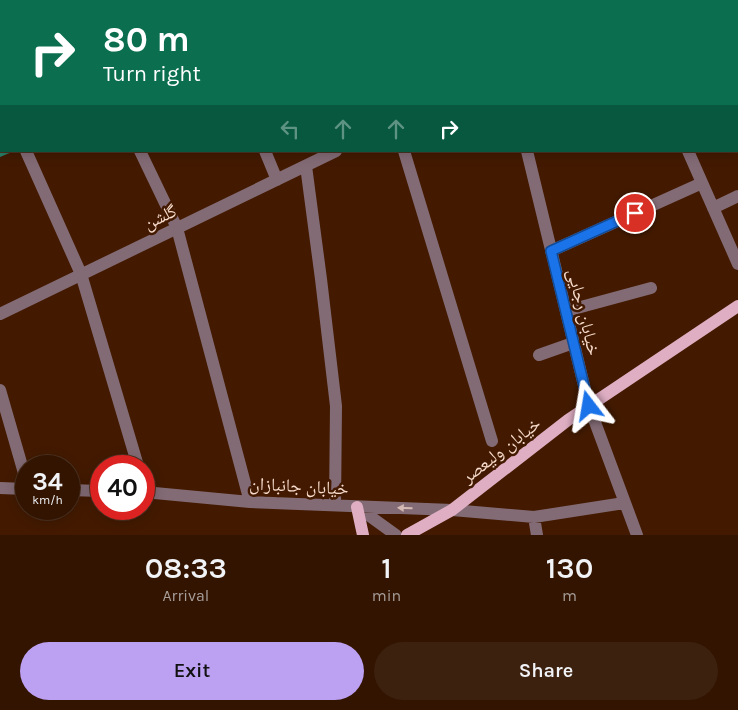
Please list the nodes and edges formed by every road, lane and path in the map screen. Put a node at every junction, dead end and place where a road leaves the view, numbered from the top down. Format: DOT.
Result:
graph roads {
  1 [pos="26,152"];
  2 [pos="140,152"];
  3 [pos="265,152"];
  4 [pos="334,152"];
  5 [pos="404,152"];
  6 [pos="527,152"];
  7 [pos="688,152"];
  8 [pos="306,166"];
  9 [pos="277,180"];
  10 [pos="702,183"];
  11 [pos="738,196"];
  12 [pos="713,208"];
  13 [pos="177,228"];
  14 [pos="551,251"];
  15 [pos="738,264"];
  16 [pos="81,274"];
  17 [pos="651,288"];
  18 [pos="738,307"];
  19 [pos="566,310"];
  20 [pos="0,314"];
  21 [pos="574,343"];
  22 [pos="539,355"];
  23 [pos="0,390"];
  24 [pos="589,406"];
  25 [pos="492,441"];
  26 [pos="19,455"];
  27 [pos="135,455"];
  28 [pos="0,488"];
  29 [pos="15,489"];
  30 [pos="155,491"];
  31 [pos="250,502"];
  32 [pos="624,503"];
  33 [pos="335,505"];
  34 [pos="357,507"];
  35 [pos="452,510"];
  36 [pos="534,518"];
  37 [pos="363,535"];
  38 [pos="396,535"];
  39 [pos="407,535"];
  40 [pos="537,535"];
  41 [pos="637,535"];
  1 -- 16 [label="street"];
  2 -- 13 [label="street"];
  3 -- 9 [label="street"];
  4 -- 8 [label="street, گلشن"];
  5 -- 25 [label="street"];
  6 -- 14 [label="street, خیابان رجایی"];
  7 -- 10 [label="street"];
  8 -- 9 [label="street, گلشن"];
  8 -- 33 [label="street"];
  9 -- 13 [label="street, گلشن"];
  10 -- 12 [label="street"];
  10 -- 14 [label="street"];
  11 -- 12 [label="street"];
  12 -- 15 [label="street"];
  13 -- 16 [label="street, گلشن"];
  13 -- 31 [label="street"];
  14 -- 19 [label="street, خیابان رجایی"];
  16 -- 20 [label="street, گلشن"];
  16 -- 27 [label="street"];
  17 -- 19 [label="street"];
  18 -- 24 [label="main road, خیابان ولیعصر"];
  19 -- 21 [label="street, خیابان رجایی"];
  21 -- 22 [label="street"];
  21 -- 24 [label="street, خیابان رجایی"];
  23 -- 26 [label="street"];
  24 -- 32 [label="street, خیابان رجایی"];
  24 -- 35 [label="main road, خیابان ولیعصر"];
  28 -- 29 [label="street"];
  30 -- 31 [label="street, خیابان جانبازان"];
  31 -- 33 [label="street, خیابان جانبازان"];
  32 -- 36 [label="street, خیابان جانبازان"];
  32 -- 41 [label="street, خیابان رجایی"];
  33 -- 34 [label="street, خیابان جانبازان"];
  35 -- 34 [label="street, خیابان جانبازان, one-way"];
  34 -- 37 [label="main road"];
  34 -- 38 [label="street"];
  35 -- 36 [label="street, خیابان جانبازان"];
  35 -- 39 [label="main road, خیابان ولیعصر"];
  36 -- 40 [label="street"];
}
